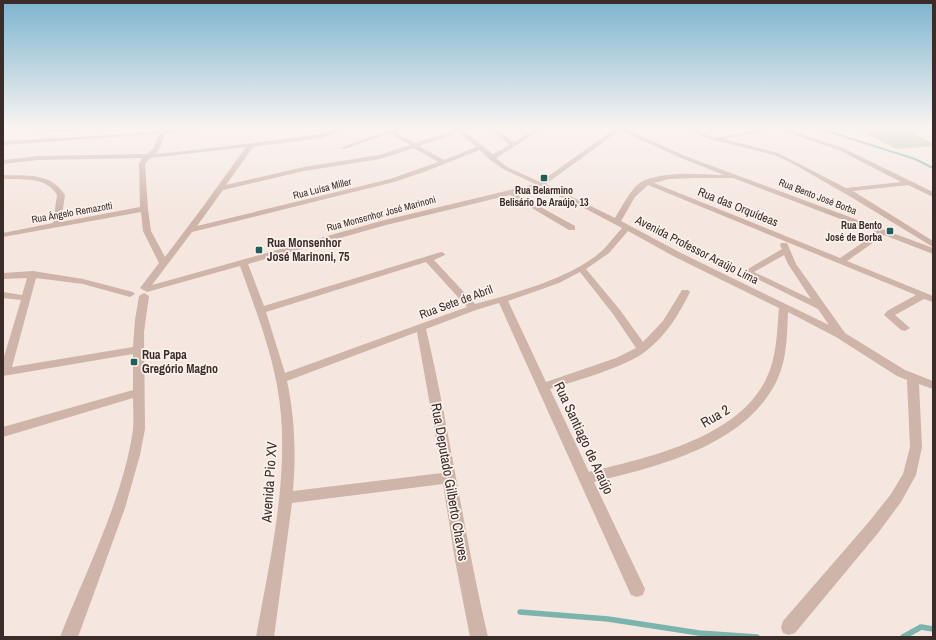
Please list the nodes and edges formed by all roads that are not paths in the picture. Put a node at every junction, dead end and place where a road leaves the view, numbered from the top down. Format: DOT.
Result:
graph roads {
  1 [pos="101,157"];
  2 [pos="148,157"];
  3 [pos="243,157"];
  4 [pos="380,157"];
  5 [pos="434,157"];
  6 [pos="456,157"];
  7 [pos="578,157"];
  8 [pos="683,157"];
  9 [pos="782,157"];
  10 [pos="858,157"];
  11 [pos="491,158"];
  12 [pos="3,162"];
  13 [pos="443,162"];
  14 [pos="3,177"];
  15 [pos="736,177"];
  16 [pos="646,182"];
  17 [pos="909,183"];
  18 [pos="540,185"];
  19 [pos="221,188"];
  20 [pos="845,190"];
  21 [pos="511,193"];
  22 [pos="933,195"];
  23 [pos="144,209"];
  24 [pos="616,222"];
  25 [pos="56,225"];
  26 [pos="572,228"];
  27 [pos="626,228"];
  28 [pos="190,230"];
  29 [pos="882,233"];
  30 [pos="3,235"];
  31 [pos="782,237"];
  32 [pos="933,245"];
  33 [pos="786,250"];
  34 [pos="933,251"];
  35 [pos="441,255"];
  36 [pos="428,259"];
  37 [pos="841,261"];
  38 [pos="243,262"];
  39 [pos="161,268"];
  40 [pos="581,268"];
  41 [pos="33,274"];
  42 [pos="3,276"];
  43 [pos="183,280"];
  44 [pos="141,292"];
  45 [pos="685,292"];
  46 [pos="3,295"];
  47 [pos="928,297"];
  48 [pos="25,298"];
  49 [pos="502,299"];
  50 [pos="784,307"];
  51 [pos="473,308"];
  52 [pos="823,308"];
  53 [pos="261,310"];
  54 [pos="421,328"];
  55 [pos="905,328"];
  56 [pos="840,335"];
  57 [pos="642,349"];
  58 [pos="139,350"];
  59 [pos="4,372"];
  60 [pos="281,379"];
  61 [pos="913,379"];
  62 [pos="933,385"];
  63 [pos="544,387"];
  64 [pos="139,392"];
  65 [pos="3,432"];
  66 [pos="449,478"];
  67 [pos="586,478"];
  68 [pos="286,498"];
  69 [pos="637,589"];
  70 [pos="789,627"];
  71 [pos="69,637"];
  72 [pos="265,637"];
  73 [pos="479,637"];
  1 -- 12 [label="street"];
  2 -- 23 [label="street"];
  3 -- 19 [label="street"];
  4 -- 19 [label="street"];
  5 -- 13 [label="street"];
  6 -- 13 [label="street, Rua Luísa Miller"];
  7 -- 18 [label="street"];
  8 -- 15 [label="street"];
  9 -- 20 [label="street"];
  10 -- 17 [label="street"];
  11 -- 18 [label="street, Avenida Professor Araújo Lima"];
  13 -- 28 [label="street, Rua Luísa Miller"];
  14 -- 25 [label="street"];
  15 -- 16 [label="street, Rua Bento José Borba"];
  15 -- 29 [label="street, Rua Bento José Borba"];
  16 -- 24 [label="street"];
  16 -- 31 [label="street, Rua das Orquídeas"];
  17 -- 20 [label="street"];
  17 -- 22 [label="street"];
  18 -- 21 [label="street, Rua Monsenhor José Marinoni"];
  18 -- 24 [label="street, Avenida Professor Araújo Lima"];
  19 -- 28 [label="street"];
  20 -- 32 [label="street"];
  21 -- 26 [label="street"];
  21 -- 38 [label="street, Rua Monsenhor José Marinoni"];
  23 -- 25 [label="street, Rua Ângelo Remazotti"];
  23 -- 39 [label="street"];
  24 -- 27 [label="street, Avenida Professor Araújo Lima"];
  25 -- 30 [label="street, Rua Ângelo Remazotti"];
  27 -- 40 [label="street, Rua Sete de Abril"];
  27 -- 50 [label="street, Avenida Professor Araújo Lima"];
  28 -- 39 [label="street"];
  29 -- 34 [label="street, Rua Bento José Borba"];
  29 -- 37 [label="street"];
  31 -- 33 [label="street, Rua das Orquídeas"];
  31 -- 37 [label="street"];
  33 -- 52 [label="street, Rua das Orquídeas"];
  33 -- 52 [label="street"];
  35 -- 36 [label="street"];
  36 -- 51 [label="street"];
  36 -- 53 [label="street"];
  37 -- 47 [label="street"];
  38 -- 43 [label="street, Rua Monsenhor José Marinoni"];
  38 -- 53 [label="street, Avenida Pio XV"];
  39 -- 43 [label="street"];
  39 -- 44 [label="street"];
  40 -- 49 [label="street, Rua Sete de Abril"];
  40 -- 57 [label="street"];
  41 -- 42 [label="street"];
  41 -- 44 [label="street"];
  41 -- 48 [label="street"];
  43 -- 44 [label="street, Rua Monsenhor José Marinoni"];
  44 -- 58 [label="street"];
  45 -- 57 [label="street"];
  46 -- 48 [label="street"];
  47 -- 55 [label="street"];
  48 -- 59 [label="street"];
  49 -- 51 [label="street, Rua Sete de Abril"];
  49 -- 63 [label="street, Rua Santiago de Araújo"];
  50 -- 56 [label="street, Avenida Professor Araújo Lima"];
  50 -- 67 [label="street, Rua 2"];
  51 -- 54 [label="street, Rua Sete de Abril"];
  52 -- 56 [label="street, Rua das Orquídeas"];
  53 -- 60 [label="street, Avenida Pio XV"];
  54 -- 60 [label="street, Rua Sete de Abril"];
  54 -- 66 [label="street, Rua Deputado Gilberto Chaves"];
  56 -- 61 [label="street, Avenida Professor Araújo Lima"];
  57 -- 63 [label="street"];
  58 -- 59 [label="street"];
  58 -- 64 [label="street"];
  60 -- 68 [label="street, Avenida Pio XV"];
  61 -- 62 [label="street, Avenida Professor Araújo Lima"];
  61 -- 70 [label="street"];
  63 -- 67 [label="street, Rua Santiago de Araújo"];
  64 -- 65 [label="street"];
  64 -- 71 [label="street"];
  66 -- 68 [label="street"];
  66 -- 73 [label="street, Rua Deputado Gilberto Chaves"];
  67 -- 69 [label="street, Rua Santiago de Araújo"];
  68 -- 72 [label="street, Avenida Pio XV"];
}
